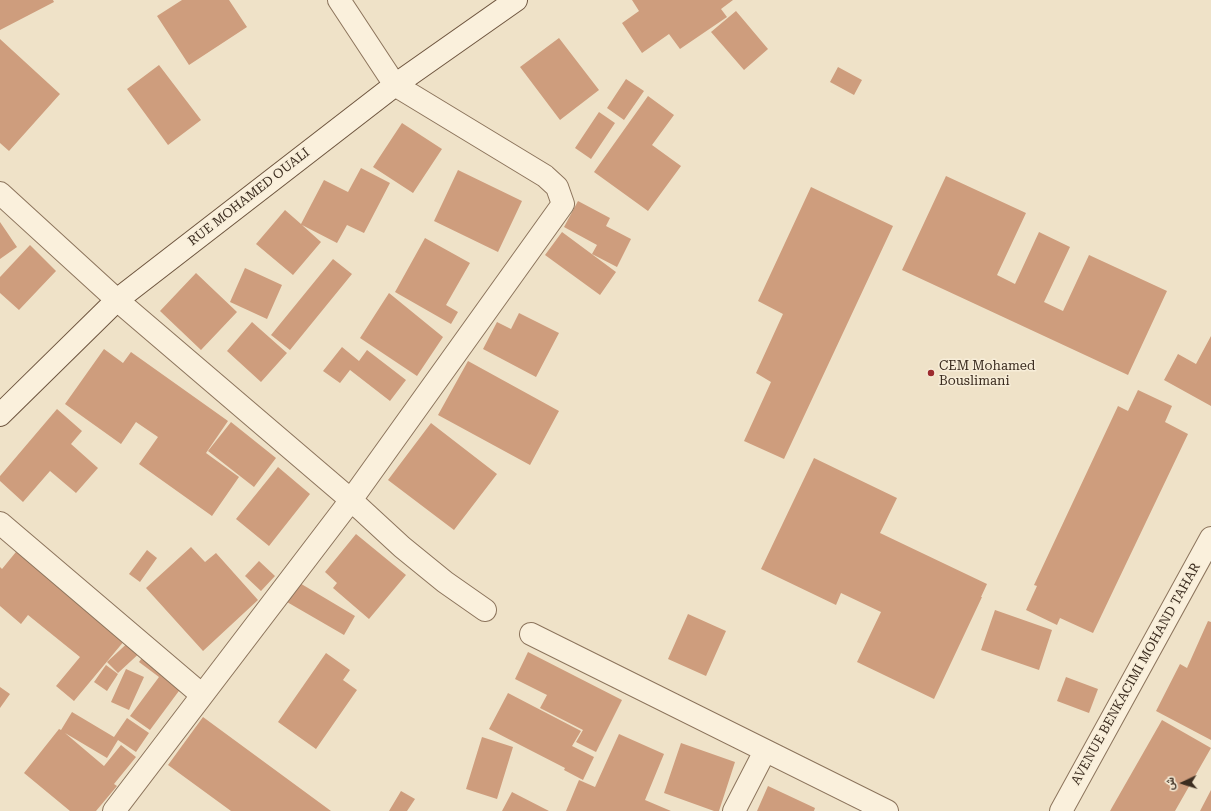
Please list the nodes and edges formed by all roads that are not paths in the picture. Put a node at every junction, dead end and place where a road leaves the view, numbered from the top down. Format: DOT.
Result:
graph roads {
  1 [pos="339,0"];
  2 [pos="516,0"];
  3 [pos="395,84"];
  4 [pos="0,193"];
  5 [pos="117,300"];
  6 [pos="0,415"];
  7 [pos="351,500"];
  8 [pos="0,523"];
  9 [pos="1211,538"];
  10 [pos="486,610"];
  11 [pos="532,634"];
  12 [pos="202,695"];
  13 [pos="765,751"];
  14 [pos="114,811"];
  15 [pos="734,811"];
  16 [pos="888,811"];
  17 [pos="1061,811"];
  1 -- 3 [label="street"];
  2 -- 3 [label="street, RUE MOHAMED OUALI"];
  3 -- 5 [label="street, RUE MOHAMED OUALI"];
  3 -- 7 [label="street"];
  4 -- 5 [label="street"];
  5 -- 6 [label="street, RUE MOHAMED OUALI"];
  5 -- 7 [label="street"];
  7 -- 10 [label="street"];
  7 -- 12 [label="street"];
  8 -- 12 [label="street"];
  9 -- 17 [label="street, AVENUE BENKACIMI MOHAND TAHAR"];
  11 -- 13 [label="street"];
  12 -- 14 [label="street"];
  13 -- 15 [label="street"];
  13 -- 16 [label="street"];
}
